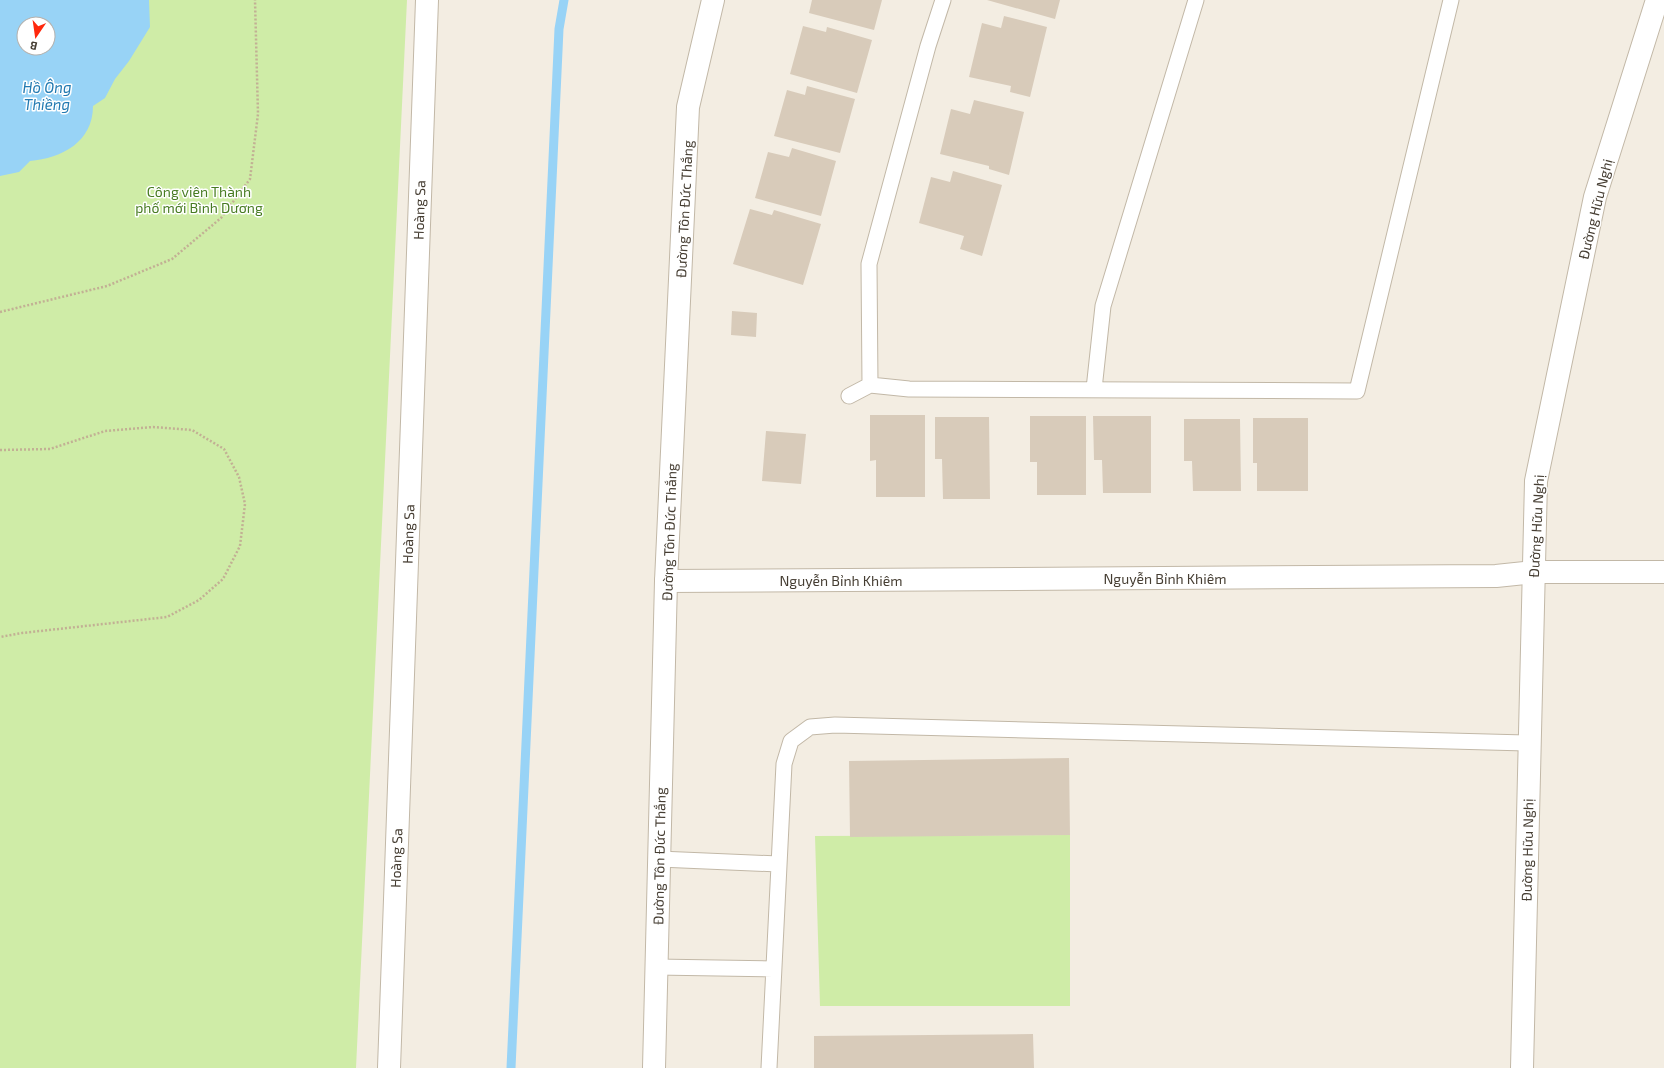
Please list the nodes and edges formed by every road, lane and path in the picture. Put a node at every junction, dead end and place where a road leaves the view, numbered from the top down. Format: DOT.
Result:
graph roads {
  1 [pos="255,0"];
  2 [pos="426,0"];
  3 [pos="713,0"];
  4 [pos="943,0"];
  5 [pos="1196,0"];
  6 [pos="1451,0"];
  7 [pos="1657,0"];
  8 [pos="0,312"];
  9 [pos="870,385"];
  10 [pos="1094,389"];
  11 [pos="850,396"];
  12 [pos="0,450"];
  13 [pos="1534,572"];
  14 [pos="1664,572"];
  15 [pos="666,581"];
  16 [pos="0,637"];
  17 [pos="1530,743"];
  18 [pos="659,859"];
  19 [pos="778,864"];
  20 [pos="656,967"];
  21 [pos="773,969"];
  22 [pos="389,1068"];
  23 [pos="654,1068"];
  24 [pos="769,1068"];
  25 [pos="1522,1068"];
  1 -- 8 [label="path"];
  2 -- 22 [label="street, Hoàng Sa"];
  3 -- 15 [label="street, Đường Tôn Đức Thắng"];
  4 -- 9 [label="lane"];
  5 -- 10 [label="lane"];
  6 -- 10 [label="lane"];
  7 -- 13 [label="street, Đường Hữu Nghị"];
  9 -- 10 [label="lane"];
  9 -- 11 [label="lane"];
  12 -- 16 [label="path"];
  13 -- 14 [label="street, Nguyễn Bỉnh Khiêm"];
  13 -- 15 [label="street, Nguyễn Bỉnh Khiêm"];
  13 -- 17 [label="street, Đường Hữu Nghị"];
  15 -- 18 [label="street, Đường Tôn Đức Thắng"];
  17 -- 19 [label="lane"];
  17 -- 25 [label="street, Đường Hữu Nghị"];
  18 -- 19 [label="lane"];
  18 -- 20 [label="street, Đường Tôn Đức Thắng"];
  19 -- 21 [label="lane"];
  20 -- 21 [label="lane"];
  20 -- 23 [label="street, Đường Tôn Đức Thắng"];
  21 -- 24 [label="lane"];
}
